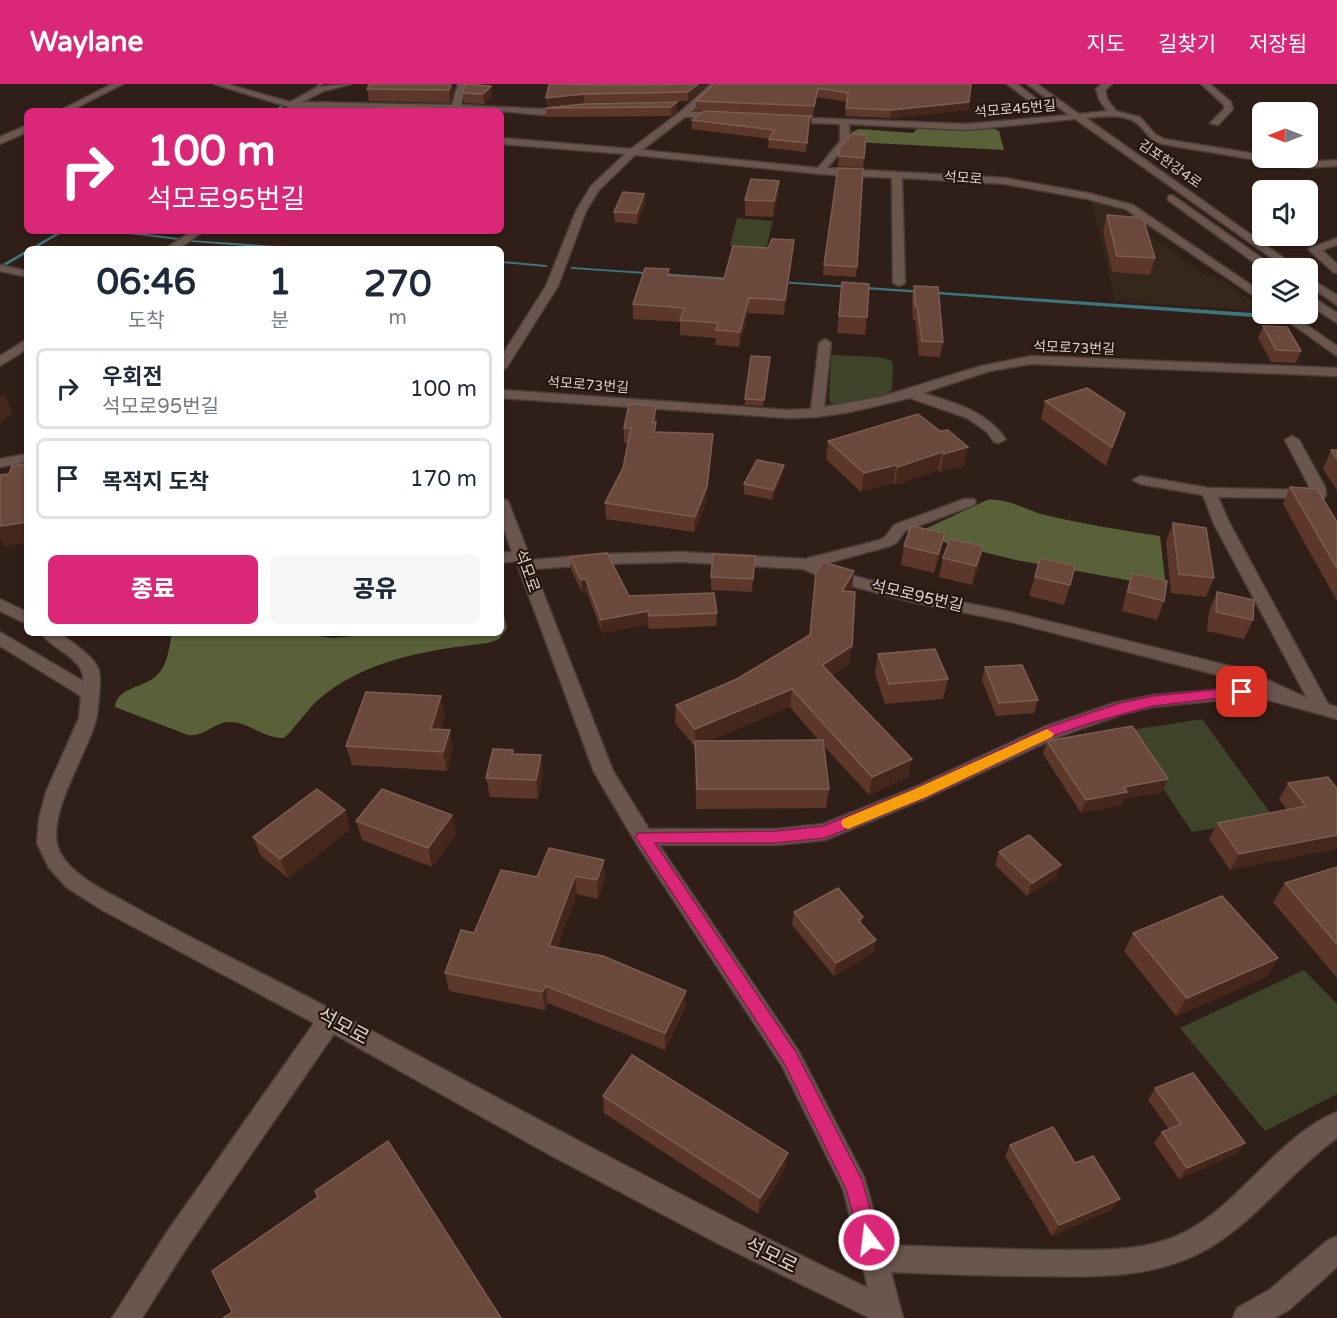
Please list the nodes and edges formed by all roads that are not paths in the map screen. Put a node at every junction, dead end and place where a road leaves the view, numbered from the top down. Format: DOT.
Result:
graph roads {
  1 [pos="119,84"];
  2 [pos="218,84"];
  3 [pos="347,84"];
  4 [pos="462,84"];
  5 [pos="716,84"];
  6 [pos="1011,84"];
  7 [pos="1031,84"];
  8 [pos="1108,84"];
  9 [pos="1205,84"];
  10 [pos="292,105"];
  11 [pos="456,107"];
  12 [pos="69,108"];
  13 [pos="301,108"];
  14 [pos="473,108"];
  15 [pos="584,108"];
  16 [pos="504,110"];
  17 [pos="681,110"];
  18 [pos="1113,113"];
  19 [pos="736,116"];
  20 [pos="1077,117"];
  21 [pos="1059,118"];
  22 [pos="779,119"];
  23 [pos="844,122"];
  24 [pos="1215,123"];
  25 [pos="1068,125"];
  26 [pos="24,129"];
  27 [pos="0,141"];
  28 [pos="504,141"];
  29 [pos="632,153"];
  30 [pos="1337,163"];
  31 [pos="820,171"];
  32 [pos="897,174"];
  33 [pos="1164,192"];
  34 [pos="194,234"];
  35 [pos="1337,241"];
  36 [pos="176,246"];
  37 [pos="1255,258"];
  38 [pos="1279,258"];
  39 [pos="0,268"];
  40 [pos="1337,270"];
  41 [pos="24,273"];
  42 [pos="899,283"];
  43 [pos="1318,287"];
  44 [pos="1252,291"];
  45 [pos="1337,301"];
  46 [pos="1318,305"];
  47 [pos="1337,319"];
  48 [pos="1298,324"];
  49 [pos="825,343"];
  50 [pos="24,345"];
  51 [pos="1337,352"];
  52 [pos="0,362"];
  53 [pos="504,362"];
  54 [pos="1337,372"];
  55 [pos="909,393"];
  56 [pos="504,394"];
  57 [pos="818,413"];
  58 [pos="999,439"];
  59 [pos="1292,440"];
  60 [pos="24,459"];
  61 [pos="0,463"];
  62 [pos="1140,480"];
  63 [pos="1209,492"];
  64 [pos="969,502"];
  65 [pos="504,513"];
  66 [pos="516,560"];
  67 [pos="806,564"];
  68 [pos="24,604"];
  69 [pos="4,606"];
  70 [pos="24,618"];
  71 [pos="53,636"];
  72 [pos="0,638"];
  73 [pos="90,693"];
  74 [pos="1298,700"];
  75 [pos="1329,710"];
  76 [pos="643,837"];
  77 [pos="330,1020"];
  78 [pos="1337,1124"];
  79 [pos="1337,1250"];
  80 [pos="874,1258"];
  81 [pos="889,1316"];
  82 [pos="126,1318"];
  83 [pos="1247,1318"];
  1 -- 12 [label="street"];
  2 -- 10 [label="street"];
  3 -- 10 [label="street"];
  4 -- 11 [label="street"];
  5 -- 17 [label="street"];
  6 -- 21 [label="street"];
  7 -- 20 [label="street, 김포한강4로"];
  8 -- 18 [label="street"];
  9 -- 24 [label="street"];
  10 -- 11 [label="street"];
  10 -- 13 [label="street"];
  11 -- 14 [label="street"];
  15 -- 16 [label="street"];
  17 -- 19 [label="street"];
  17 -- 29 [label="street"];
  18 -- 20 [label="street, 석모로45번길"];
  18 -- 30 [label="street, 석모로45번길"];
  20 -- 21 [label="street, 석모로45번길"];
  20 -- 38 [label="street, 김포한강4로"];
  21 -- 23 [label="street, 석모로45번길"];
  21 -- 25 [label="street"];
  22 -- 23 [label="street, 석모로45번길"];
  23 -- 31 [label="street"];
  26 -- 27 [label="street"];
  28 -- 29 [label="street, 석모로"];
  29 -- 31 [label="street, 석모로"];
  29 -- 53 [label="street"];
  31 -- 32 [label="street, 석모로"];
  32 -- 42 [label="street"];
  32 -- 44 [label="street, 석모로"];
  33 -- 37 [label="street, 김포한강4로"];
  34 -- 36 [label="street"];
  35 -- 40 [label="street"];
  39 -- 41 [label="street"];
  43 -- 45 [label="street"];
  46 -- 47 [label="street"];
  48 -- 51 [label="street"];
  49 -- 57 [label="street"];
  50 -- 52 [label="street"];
  54 -- 55 [label="street, 석모로73번길"];
  55 -- 57 [label="street, 석모로73번길"];
  55 -- 58 [label="street"];
  56 -- 57 [label="street, 석모로73번길"];
  59 -- 63 [label="street"];
  60 -- 61 [label="street"];
  62 -- 63 [label="street"];
  63 -- 75 [label="street, 석모로95번길"];
  64 -- 67 [label="street"];
  65 -- 66 [label="street, 석모로"];
  66 -- 67 [label="street, 석모로95번길"];
  66 -- 76 [label="street, 석모로"];
  67 -- 74 [label="street, 석모로95번길"];
  68 -- 69 [label="street"];
  69 -- 70 [label="street"];
  71 -- 73 [label="street, 석모로"];
  72 -- 73 [label="street"];
  73 -- 77 [label="street, 석모로"];
  74 -- 75 [label="street, 석모로95번길"];
  74 -- 76 [label="street, 석모로95번길"];
  76 -- 80 [label="street, 석모로"];
  77 -- 81 [label="street, 석모로"];
  77 -- 82 [label="street"];
  78 -- 80 [label="street"];
  79 -- 83 [label="street"];
  80 -- 81 [label="street, 석모로"];
}
